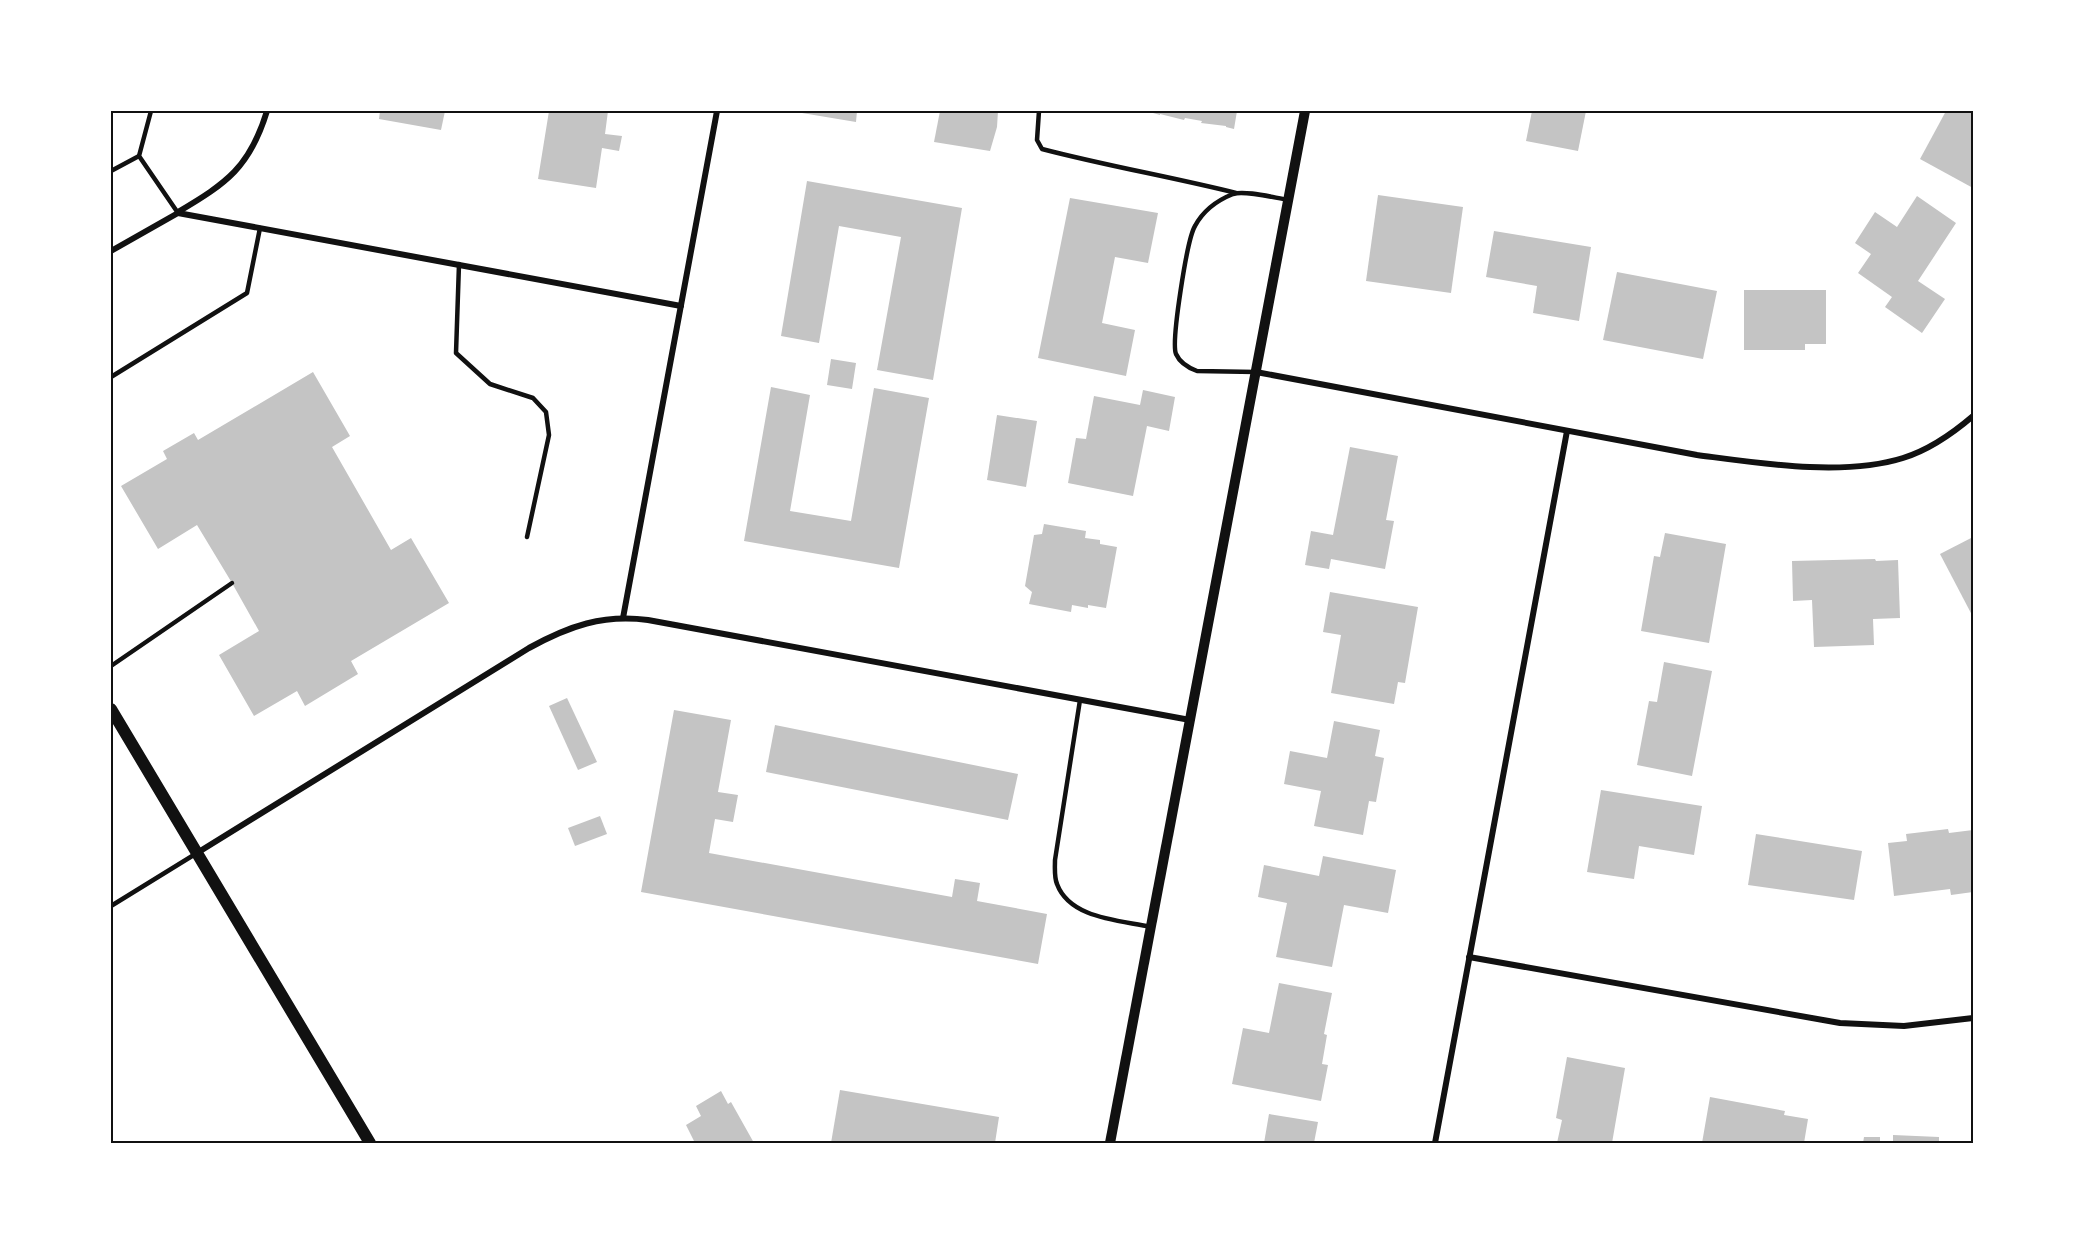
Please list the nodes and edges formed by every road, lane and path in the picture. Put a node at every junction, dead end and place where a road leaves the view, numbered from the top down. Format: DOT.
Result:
graph roads {
  1 [pos="152,111"];
  2 [pos="267,111"];
  3 [pos="717,111"];
  4 [pos="1039,111"];
  5 [pos="1305,111"];
  6 [pos="139,156"];
  7 [pos="111,171"];
  8 [pos="1236,193"];
  9 [pos="1288,200"];
  10 [pos="178,213"];
  11 [pos="260,228"];
  12 [pos="111,251"];
  13 [pos="459,264"];
  14 [pos="681,306"];
  15 [pos="1256,372"];
  16 [pos="111,377"];
  17 [pos="1973,416"];
  18 [pos="1567,431"];
  19 [pos="527,537"];
  20 [pos="232,583"];
  21 [pos="623,618"];
  22 [pos="111,666"];
  23 [pos="1080,700"];
  24 [pos="111,709"];
  25 [pos="1190,720"];
  26 [pos="197,853"];
  27 [pos="111,906"];
  28 [pos="1151,927"];
  29 [pos="1469,957"];
  30 [pos="1973,1018"];
  31 [pos="370,1143"];
  32 [pos="1110,1143"];
  33 [pos="1435,1143"];
  1 -- 6 [label="lane"];
  2 -- 10 [label="street"];
  3 -- 14 [label="street"];
  4 -- 8 [label="lane"];
  5 -- 9 [label="street"];
  6 -- 7 [label="lane"];
  6 -- 10 [label="lane"];
  8 -- 9 [label="lane"];
  8 -- 15 [label="lane"];
  9 -- 15 [label="street"];
  10 -- 11 [label="street"];
  10 -- 12 [label="street"];
  11 -- 13 [label="street"];
  11 -- 16 [label="lane"];
  13 -- 14 [label="street"];
  13 -- 19 [label="lane"];
  14 -- 21 [label="street"];
  15 -- 18 [label="street"];
  15 -- 25 [label="street"];
  17 -- 18 [label="street"];
  18 -- 29 [label="street"];
  20 -- 22 [label="lane"];
  21 -- 23 [label="street"];
  21 -- 26 [label="street"];
  23 -- 25 [label="street"];
  23 -- 28 [label="lane"];
  24 -- 26 [label="main road"];
  25 -- 28 [label="street"];
  26 -- 27 [label="lane"];
  26 -- 31 [label="main road"];
  28 -- 32 [label="street"];
  29 -- 30 [label="street"];
  29 -- 33 [label="street"];
}
